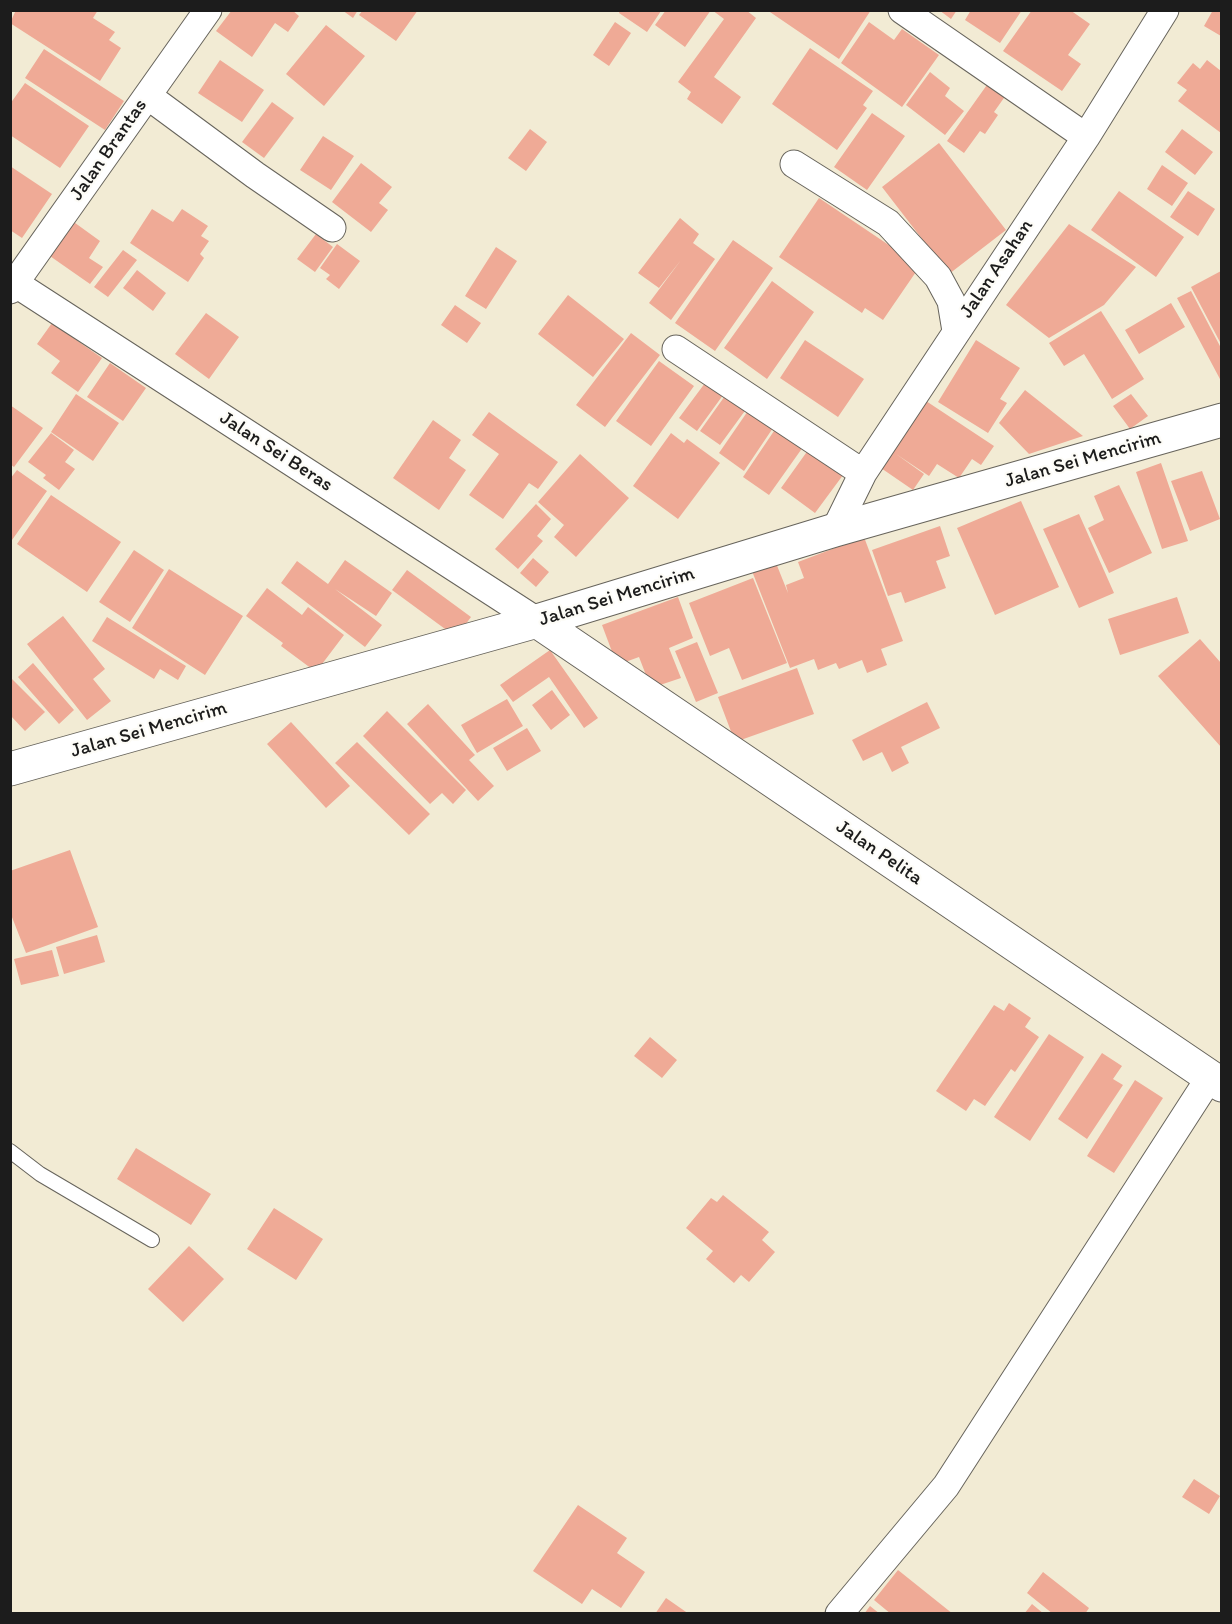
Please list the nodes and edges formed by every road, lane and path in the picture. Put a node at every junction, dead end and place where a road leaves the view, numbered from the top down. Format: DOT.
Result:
graph roads {
  1 [pos="208,10"];
  2 [pos="902,10"];
  3 [pos="1165,10"];
  4 [pos="148,96"];
  5 [pos="1086,137"];
  6 [pos="794,164"];
  7 [pos="332,228"];
  8 [pos="12,284"];
  9 [pos="956,331"];
  10 [pos="676,349"];
  11 [pos="1221,420"];
  12 [pos="862,473"];
  13 [pos="835,530"];
  14 [pos="537,621"];
  15 [pos="10,769"];
  16 [pos="1216,1081"];
  17 [pos="10,1152"];
  18 [pos="152,1240"];
  19 [pos="839,1614"];
  1 -- 4 [label="street, Jalan Brantas"];
  2 -- 5 [label="street"];
  3 -- 5 [label="street, Jalan Asahan"];
  4 -- 7 [label="street"];
  4 -- 8 [label="street, Jalan Brantas"];
  5 -- 9 [label="street, Jalan Asahan"];
  6 -- 9 [label="street"];
  8 -- 14 [label="street, Jalan Sei Beras"];
  9 -- 12 [label="street, Jalan Asahan"];
  10 -- 12 [label="street"];
  11 -- 13 [label="street, Jalan Sei Mencirim"];
  12 -- 13 [label="street, Jalan Asahan"];
  13 -- 14 [label="street, Jalan Sei Mencirim"];
  14 -- 15 [label="street, Jalan Sei Mencirim"];
  14 -- 16 [label="street, Jalan Pelita"];
  16 -- 19 [label="street"];
  17 -- 18 [label="lane"];
}
